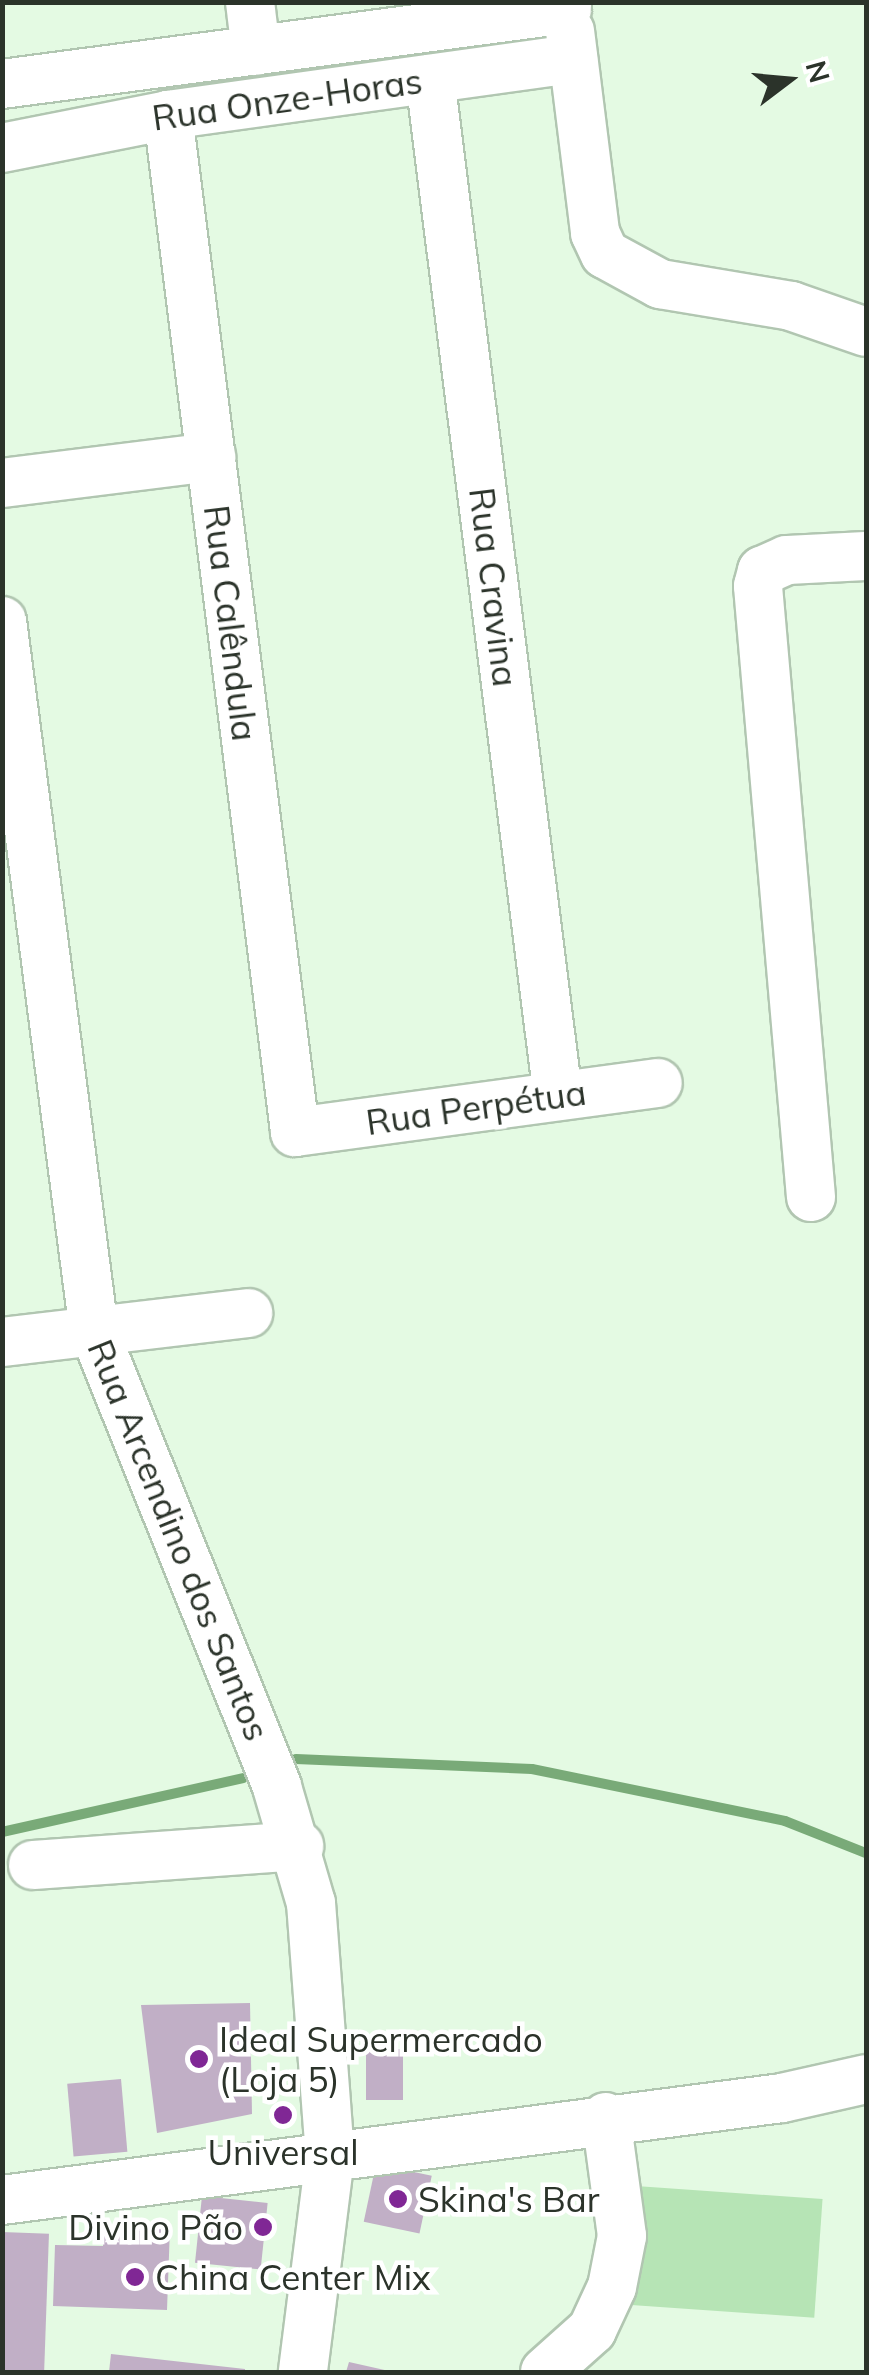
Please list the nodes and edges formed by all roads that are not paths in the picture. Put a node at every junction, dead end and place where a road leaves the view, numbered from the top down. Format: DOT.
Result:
graph roads {
  1 [pos="250,2"];
  2 [pos="566,6"];
  3 [pos="256,50"];
  4 [pos="573,59"];
  5 [pos="430,78"];
  6 [pos="2,84"];
  7 [pos="168,114"];
  8 [pos="2,148"];
  9 [pos="866,332"];
  10 [pos="211,457"];
  11 [pos="2,483"];
  12 [pos="866,556"];
  13 [pos="2,620"];
  14 [pos="658,1082"];
  15 [pos="558,1096"];
  16 [pos="295,1132"];
  17 [pos="811,1196"];
  18 [pos="248,1314"];
  19 [pos="94,1331"];
  20 [pos="2,1342"];
  21 [pos="299,1846"];
  22 [pos="33,1865"];
  23 [pos="866,2079"];
  24 [pos="606,2117"];
  25 [pos="330,2157"];
  26 [pos="2,2200"];
  27 [pos="303,2372"];
  28 [pos="545,2372"];
  1 -- 3 [label="street"];
  2 -- 3 [label="street, Rua Onze-Horas"];
  2 -- 4 [label="street"];
  3 -- 6 [label="street, Rua Onze-Horas"];
  4 -- 5 [label="street, Rua Onze-Horas"];
  4 -- 9 [label="street"];
  5 -- 7 [label="street, Rua Onze-Horas"];
  5 -- 15 [label="street, Rua Cravina"];
  7 -- 8 [label="street, Rua Onze-Horas"];
  7 -- 10 [label="street, Rua Calêndula"];
  10 -- 11 [label="street"];
  10 -- 16 [label="street, Rua Calêndula"];
  12 -- 17 [label="street"];
  13 -- 19 [label="street, Rua Arcendino dos Santos"];
  14 -- 15 [label="street, Rua Perpétua"];
  15 -- 16 [label="street, Rua Perpétua"];
  18 -- 19 [label="street"];
  19 -- 20 [label="street"];
  19 -- 21 [label="street, Rua Arcendino dos Santos"];
  21 -- 22 [label="street"];
  21 -- 25 [label="street, Rua Arcendino dos Santos"];
  23 -- 24 [label="street"];
  24 -- 25 [label="street"];
  24 -- 28 [label="street"];
  25 -- 26 [label="street"];
  25 -- 27 [label="street, Rua Arcendino dos Santos"];
}
